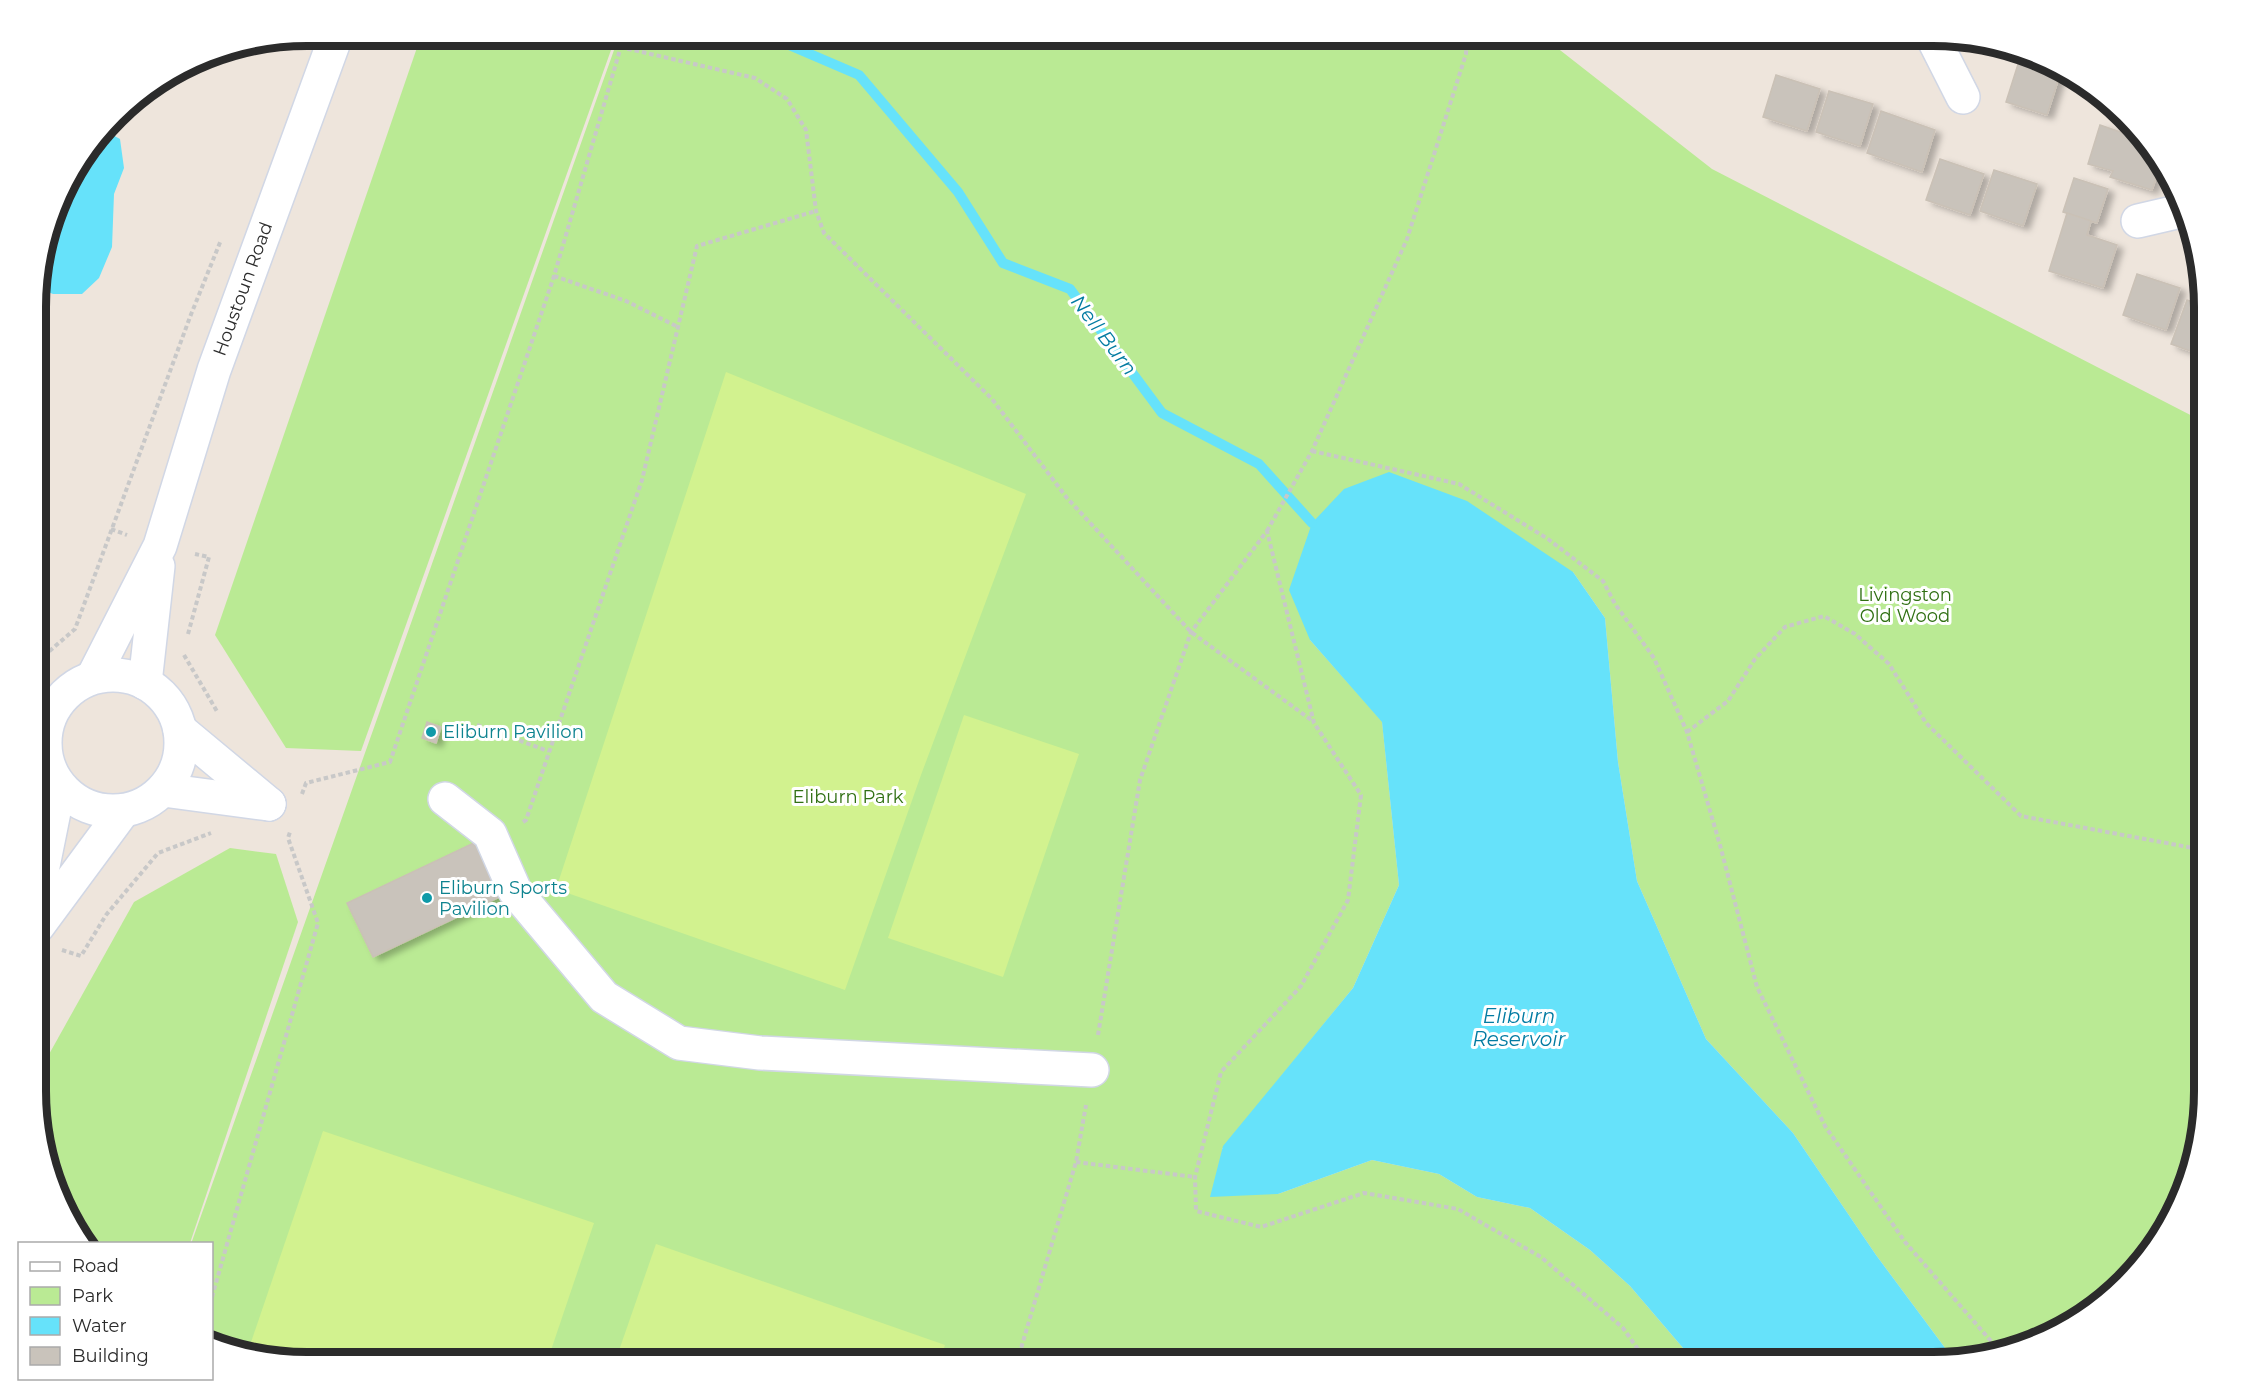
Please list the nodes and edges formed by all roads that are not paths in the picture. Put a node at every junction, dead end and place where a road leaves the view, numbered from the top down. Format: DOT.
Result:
graph roads {
  1 [pos="332,46"];
  2 [pos="1937,46"];
  3 [pos="1963,97"];
  4 [pos="2177,212"];
  5 [pos="2138,221"];
  6 [pos="160,546"];
  7 [pos="93,677"];
  8 [pos="145,683"];
  9 [pos="51,698"];
  10 [pos="46,726"];
  11 [pos="180,730"];
  12 [pos="46,759"];
  13 [pos="59,787"];
  14 [pos="164,790"];
  15 [pos="444,799"];
  16 [pos="123,811"];
  17 [pos="46,851"];
  18 [pos="49,938"];
  19 [pos="1092,1070"];
  1 -- 6 [label="street, Houstoun Road"];
  2 -- 3 [label="street"];
  4 -- 5 [label="street"];
  6 -- 7 [label="street, Houstoun Road"];
  6 -- 8 [label="street, Houstoun Road"];
  7 -- 8 [label="street"];
  7 -- 9 [label="street"];
  8 -- 11 [label="street"];
  9 -- 10 [label="street"];
  11 -- 14 [label="street"];
  11 -- 14 [label="street"];
  12 -- 13 [label="street"];
  13 -- 16 [label="street"];
  13 -- 17 [label="street"];
  14 -- 16 [label="street"];
  15 -- 19 [label="street"];
  16 -- 18 [label="street"];
}
